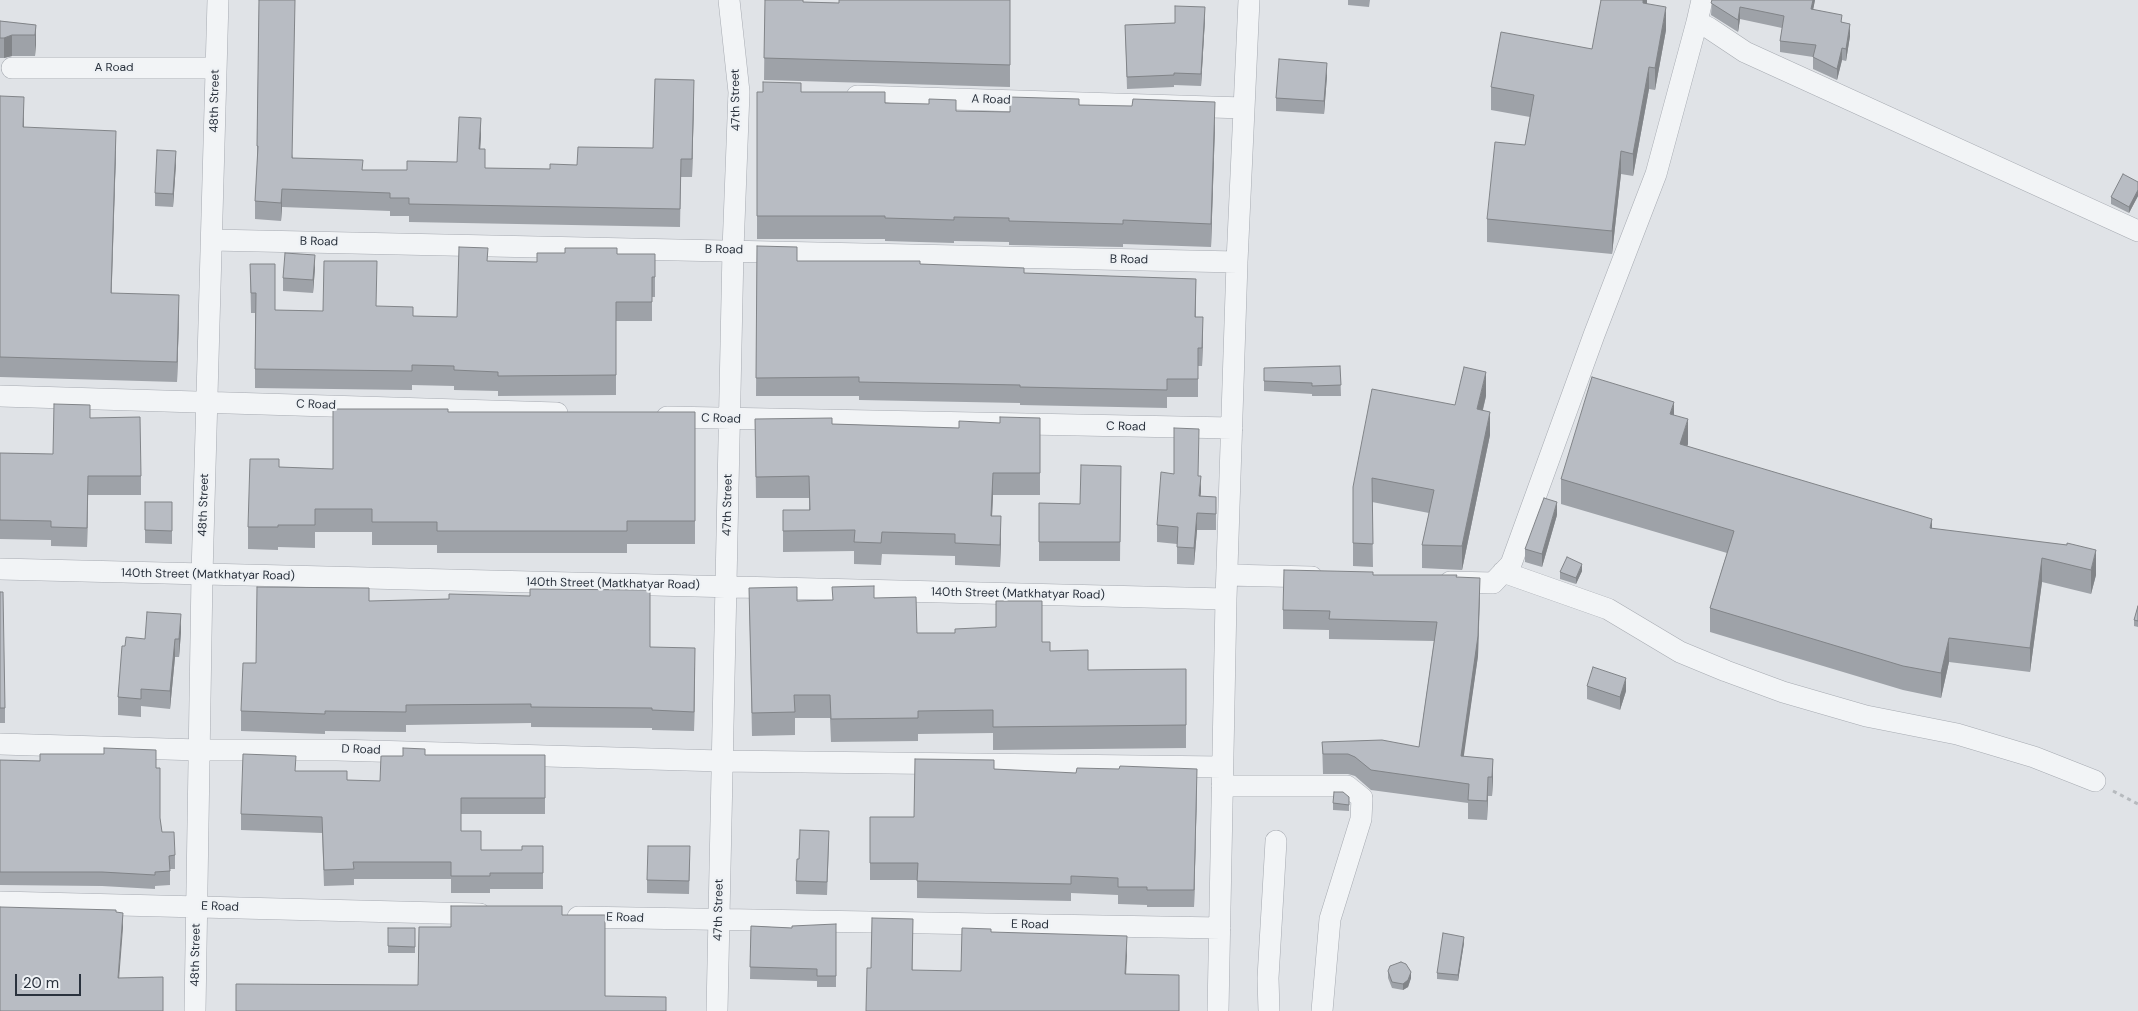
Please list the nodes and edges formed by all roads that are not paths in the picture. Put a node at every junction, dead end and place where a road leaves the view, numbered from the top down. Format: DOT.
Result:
graph roads {
  1 [pos="218,0"];
  2 [pos="729,0"];
  3 [pos="1249,0"];
  4 [pos="1702,0"];
  5 [pos="1696,22"];
  6 [pos="12,68"];
  7 [pos="216,68"];
  8 [pos="838,95"];
  9 [pos="1244,108"];
  10 [pos="2138,231"];
  11 [pos="212,240"];
  12 [pos="733,250"];
  13 [pos="1237,262"];
  14 [pos="0,396"];
  15 [pos="207,402"];
  16 [pos="582,414"];
  17 [pos="650,417"];
  18 [pos="729,419"];
  19 [pos="1232,428"];
  20 [pos="0,569"];
  21 [pos="1503,572"];
  22 [pos="1227,574"];
  23 [pos="202,575"];
  24 [pos="1335,578"];
  25 [pos="1434,581"];
  26 [pos="726,586"];
  27 [pos="1226,599"];
  28 [pos="0,744"];
  29 [pos="199,750"];
  30 [pos="721,761"];
  31 [pos="1222,776"];
  32 [pos="2095,781"];
  33 [pos="1276,841"];
  34 [pos="0,902"];
  35 [pos="197,906"];
  36 [pos="502,914"];
  37 [pos="561,916"];
  38 [pos="718,920"];
  39 [pos="1220,928"];
  40 [pos="195,1011"];
  41 [pos="717,1011"];
  42 [pos="1218,1011"];
  43 [pos="1269,1011"];
  44 [pos="1322,1011"];
  1 -- 7 [label="street, 48th Street"];
  2 -- 12 [label="street, 47th Street"];
  3 -- 9 [label="street"];
  4 -- 5 [label="street"];
  5 -- 10 [label="street"];
  5 -- 21 [label="street"];
  6 -- 7 [label="street, A Road"];
  7 -- 11 [label="street, 48th Street"];
  8 -- 9 [label="street, A Road"];
  9 -- 13 [label="street"];
  11 -- 12 [label="street, B Road"];
  11 -- 15 [label="street, 48th Street"];
  12 -- 13 [label="street, B Road"];
  12 -- 18 [label="street, 47th Street"];
  13 -- 19 [label="street"];
  14 -- 15 [label="street, C Road"];
  15 -- 16 [label="street, C Road"];
  15 -- 23 [label="street, 48th Street"];
  17 -- 18 [label="street, C Road"];
  18 -- 19 [label="street, C Road"];
  18 -- 26 [label="street, 47th Street"];
  19 -- 22 [label="street"];
  20 -- 23 [label="street, 140th Street (Matkhatyar Road)"];
  21 -- 25 [label="street"];
  21 -- 32 [label="street"];
  22 -- 24 [label="street"];
  22 -- 27 [label="street"];
  23 -- 26 [label="street, 140th Street (Matkhatyar Road)"];
  23 -- 29 [label="street, 48th Street"];
  26 -- 27 [label="street, 140th Street (Matkhatyar Road)"];
  26 -- 30 [label="street, 47th Street"];
  27 -- 31 [label="street"];
  28 -- 29 [label="street, D Road"];
  29 -- 30 [label="street, D Road"];
  29 -- 35 [label="street, 48th Street"];
  30 -- 31 [label="street, D Road"];
  30 -- 38 [label="street, 47th Street"];
  31 -- 39 [label="street"];
  31 -- 44 [label="street, D Road"];
  33 -- 43 [label="street"];
  34 -- 35 [label="street, E Road"];
  35 -- 36 [label="street, E Road"];
  35 -- 40 [label="street, 48th Street"];
  37 -- 38 [label="street, E Road"];
  38 -- 39 [label="street, E Road"];
  38 -- 41 [label="street, 47th Street"];
  39 -- 42 [label="street"];
}
